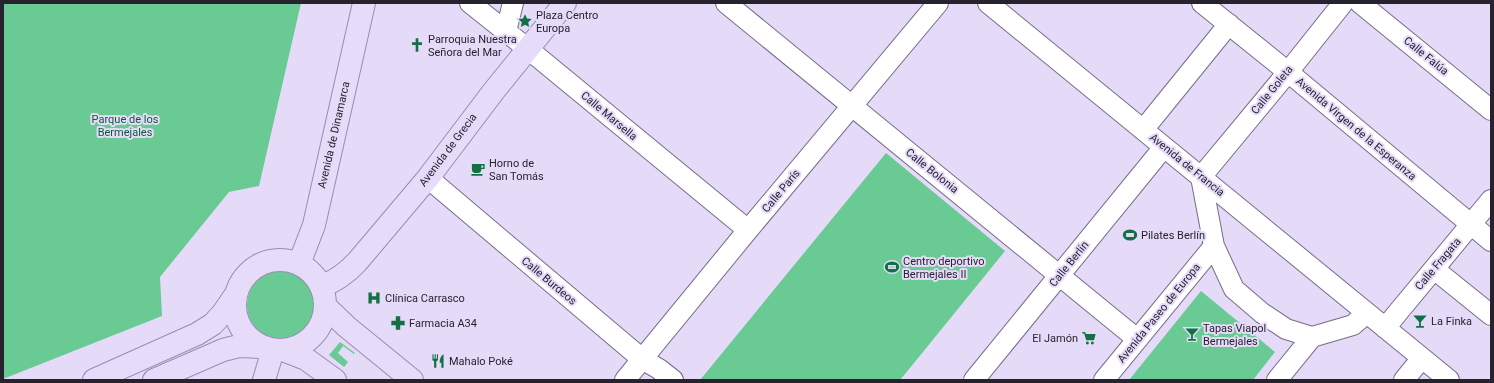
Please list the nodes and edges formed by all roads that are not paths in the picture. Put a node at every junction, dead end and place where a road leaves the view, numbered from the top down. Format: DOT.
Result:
graph roads {
  1 [pos="364,3"];
  2 [pos="470,3"];
  3 [pos="513,3"];
  4 [pos="565,3"];
  5 [pos="726,3"];
  6 [pos="938,3"];
  7 [pos="988,3"];
  8 [pos="1202,3"];
  9 [pos="1343,3"];
  10 [pos="1360,3"];
  11 [pos="1229,24"];
  12 [pos="506,31"];
  13 [pos="528,49"];
  14 [pos="1288,72"];
  15 [pos="853,106"];
  16 [pos="1491,110"];
  17 [pos="1144,130"];
  18 [pos="1164,147"];
  19 [pos="1201,177"];
  20 [pos="428,178"];
  21 [pos="1491,200"];
  22 [pos="1471,225"];
  23 [pos="748,230"];
  24 [pos="1491,242"];
  25 [pos="1214,246"];
  26 [pos="299,264"];
  27 [pos="1434,269"];
  28 [pos="1060,275"];
  29 [pos="236,294"];
  30 [pos="323,296"];
  31 [pos="1367,313"];
  32 [pos="1491,315"];
  33 [pos="1385,328"];
  34 [pos="1312,337"];
  35 [pos="1137,339"];
  36 [pos="273,349"];
  37 [pos="1422,358"];
  38 [pos="642,359"];
  39 [pos="94,380"];
  40 [pos="154,380"];
  41 [pos="264,380"];
  42 [pos="335,380"];
  43 [pos="412,380"];
  44 [pos="625,380"];
  45 [pos="673,380"];
  46 [pos="974,380"];
  47 [pos="1104,380"];
  48 [pos="1277,380"];
  49 [pos="1404,380"];
  50 [pos="1449,380"];
  1 -- 26 [label="main road, Avenida de Dinamarca"];
  2 -- 12 [label="street, Calle Marsella"];
  3 -- 12 [label="street"];
  4 -- 13 [label="main road, Avenida de Grecia"];
  5 -- 15 [label="street, Calle Bolonia"];
  6 -- 15 [label="street, Calle París"];
  7 -- 17 [label="street, Avenida de Francia"];
  8 -- 11 [label="street, Avenida Virgen de la Esperanza"];
  9 -- 14 [label="street, Calle Goleta"];
  10 -- 16 [label="street, Calle Falúa"];
  11 -- 14 [label="street, Avenida Virgen de la Esperanza"];
  11 -- 17 [label="street"];
  12 -- 13 [label="street, Calle Marsella"];
  13 -- 20 [label="main road, Avenida de Grecia"];
  13 -- 23 [label="street, Calle Marsella"];
  14 -- 19 [label="street, Calle Goleta"];
  14 -- 22 [label="street, Avenida Virgen de la Esperanza"];
  15 -- 23 [label="street, Calle París"];
  15 -- 28 [label="street, Calle Bolonia"];
  17 -- 18 [label="street, Avenida de Francia"];
  18 -- 19 [label="street, Avenida de Francia"];
  18 -- 28 [label="street, Calle Berlín"];
  19 -- 25 [label="street"];
  19 -- 31 [label="street, Avenida de Francia"];
  20 -- 30 [label="main road, Avenida de Grecia"];
  20 -- 38 [label="street, Calle Burdeos"];
  21 -- 22 [label="street, Calle Fragata"];
  22 -- 24 [label="street, Avenida Virgen de la Esperanza"];
  22 -- 27 [label="street, Calle Fragata"];
  23 -- 38 [label="street, Calle París"];
  25 -- 34 [label="street"];
  25 -- 35 [label="street, Avenida Paseo de Europa"];
  26 -- 29 [label="main road"];
  26 -- 30 [label="main road"];
  27 -- 32 [label="street"];
  27 -- 33 [label="street, Calle Fragata"];
  28 -- 35 [label="street, Calle Bolonia"];
  28 -- 46 [label="street, Calle Berlín"];
  29 -- 36 [label="main road"];
  29 -- 39 [label="main road"];
  30 -- 36 [label="main road"];
  30 -- 43 [label="main road"];
  31 -- 33 [label="street, Avenida de Francia"];
  31 -- 34 [label="street"];
  33 -- 37 [label="street, Avenida de Francia"];
  34 -- 48 [label="street"];
  35 -- 47 [label="street, Avenida Paseo de Europa"];
  36 -- 40 [label="main road"];
  36 -- 41 [label="main road"];
  36 -- 42 [label="main road"];
  37 -- 49 [label="street"];
  37 -- 50 [label="street, Avenida de Francia"];
  38 -- 44 [label="street, Calle París"];
  38 -- 45 [label="street, Calle Burdeos"];
}
